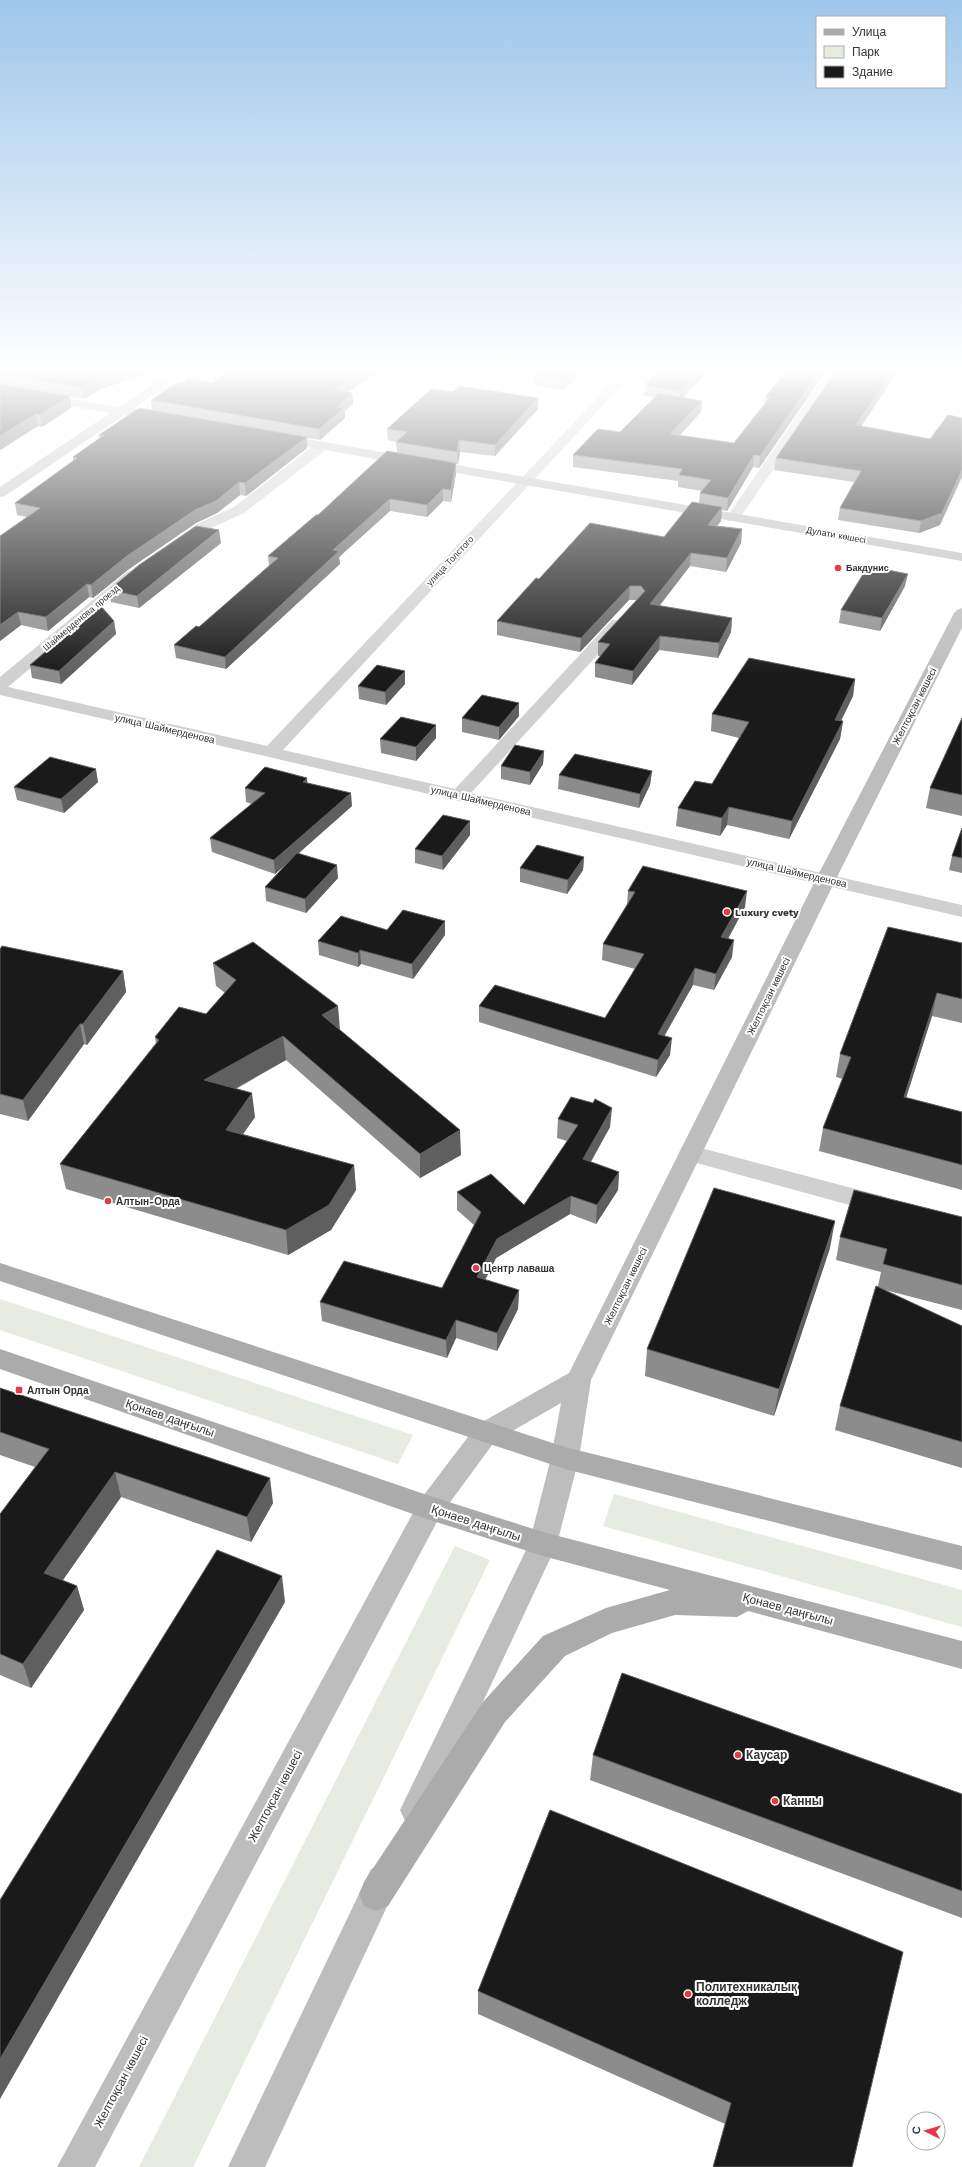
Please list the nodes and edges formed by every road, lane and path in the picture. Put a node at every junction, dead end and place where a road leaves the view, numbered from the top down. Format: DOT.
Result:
graph roads {
  1 [pos="31,472"];
  2 [pos="288,472"];
  3 [pos="469,472"];
  4 [pos="533,472"];
  5 [pos="765,472"];
  6 [pos="524,482"];
  7 [pos="0,493"];
  8 [pos="733,518"];
  9 [pos="165,552"];
  10 [pos="962,557"];
  11 [pos="147,564"];
  12 [pos="630,610"];
  13 [pos="962,613"];
  14 [pos="0,685"];
  15 [pos="0,690"];
  16 [pos="271,752"];
  17 [pos="459,795"];
  18 [pos="826,879"];
  19 [pos="962,911"];
  20 [pos="690,1153"];
  21 [pos="902,1211"];
  22 [pos="0,1272"];
  23 [pos="0,1359"];
  24 [pos="578,1380"];
  25 [pos="486,1433"];
  26 [pos="565,1458"];
  27 [pos="430,1508"];
  28 [pos="544,1544"];
  29 [pos="962,1558"];
  30 [pos="777,1606"];
  31 [pos="962,1655"];
  32 [pos="376,1894"];
  33 [pos="75,2167"];
  34 [pos="246,2167"];
  1 -- 7 [label="main road"];
  2 -- 9 [label="street"];
  3 -- 6 [label="main road, Дулати көшесі"];
  4 -- 6 [label="street, улица Толстого"];
  5 -- 8 [label="street"];
  6 -- 8 [label="main road, Дулати көшесі"];
  6 -- 16 [label="street, улица Толстого"];
  8 -- 10 [label="main road, Дулати көшесі"];
  11 -- 14 [label="street, Шаймерденова проезд"];
  12 -- 17 [label="street"];
  13 -- 18 [label="main road, Желтоқсан көшесі"];
  15 -- 16 [label="street, улица Шаймерденова"];
  16 -- 17 [label="street, улица Шаймерденова"];
  17 -- 18 [label="street, улица Шаймерденова"];
  18 -- 19 [label="street, улица Шаймерденова"];
  18 -- 20 [label="main road, Желтоқсан көшесі"];
  20 -- 21 [label="street"];
  20 -- 24 [label="main road, Желтоқсан көшесі"];
  22 -- 25 [label="main road"];
  23 -- 27 [label="main road, Қонаев даңғылы"];
  24 -- 25 [label="main road"];
  24 -- 26 [label="main road, Желтоқсан көшесі"];
  25 -- 26 [label="main road"];
  25 -- 27 [label="main road, Желтоқсан көшесі"];
  26 -- 28 [label="main road"];
  26 -- 29 [label="main road"];
  27 -- 28 [label="main road, Қонаев даңғылы"];
  27 -- 33 [label="main road, Желтоқсан көшесі"];
  28 -- 30 [label="main road, Қонаев даңғылы"];
  28 -- 32 [label="main road"];
  30 -- 31 [label="main road, Қонаев даңғылы"];
  30 -- 32 [label="main road"];
  32 -- 34 [label="main road"];
}
